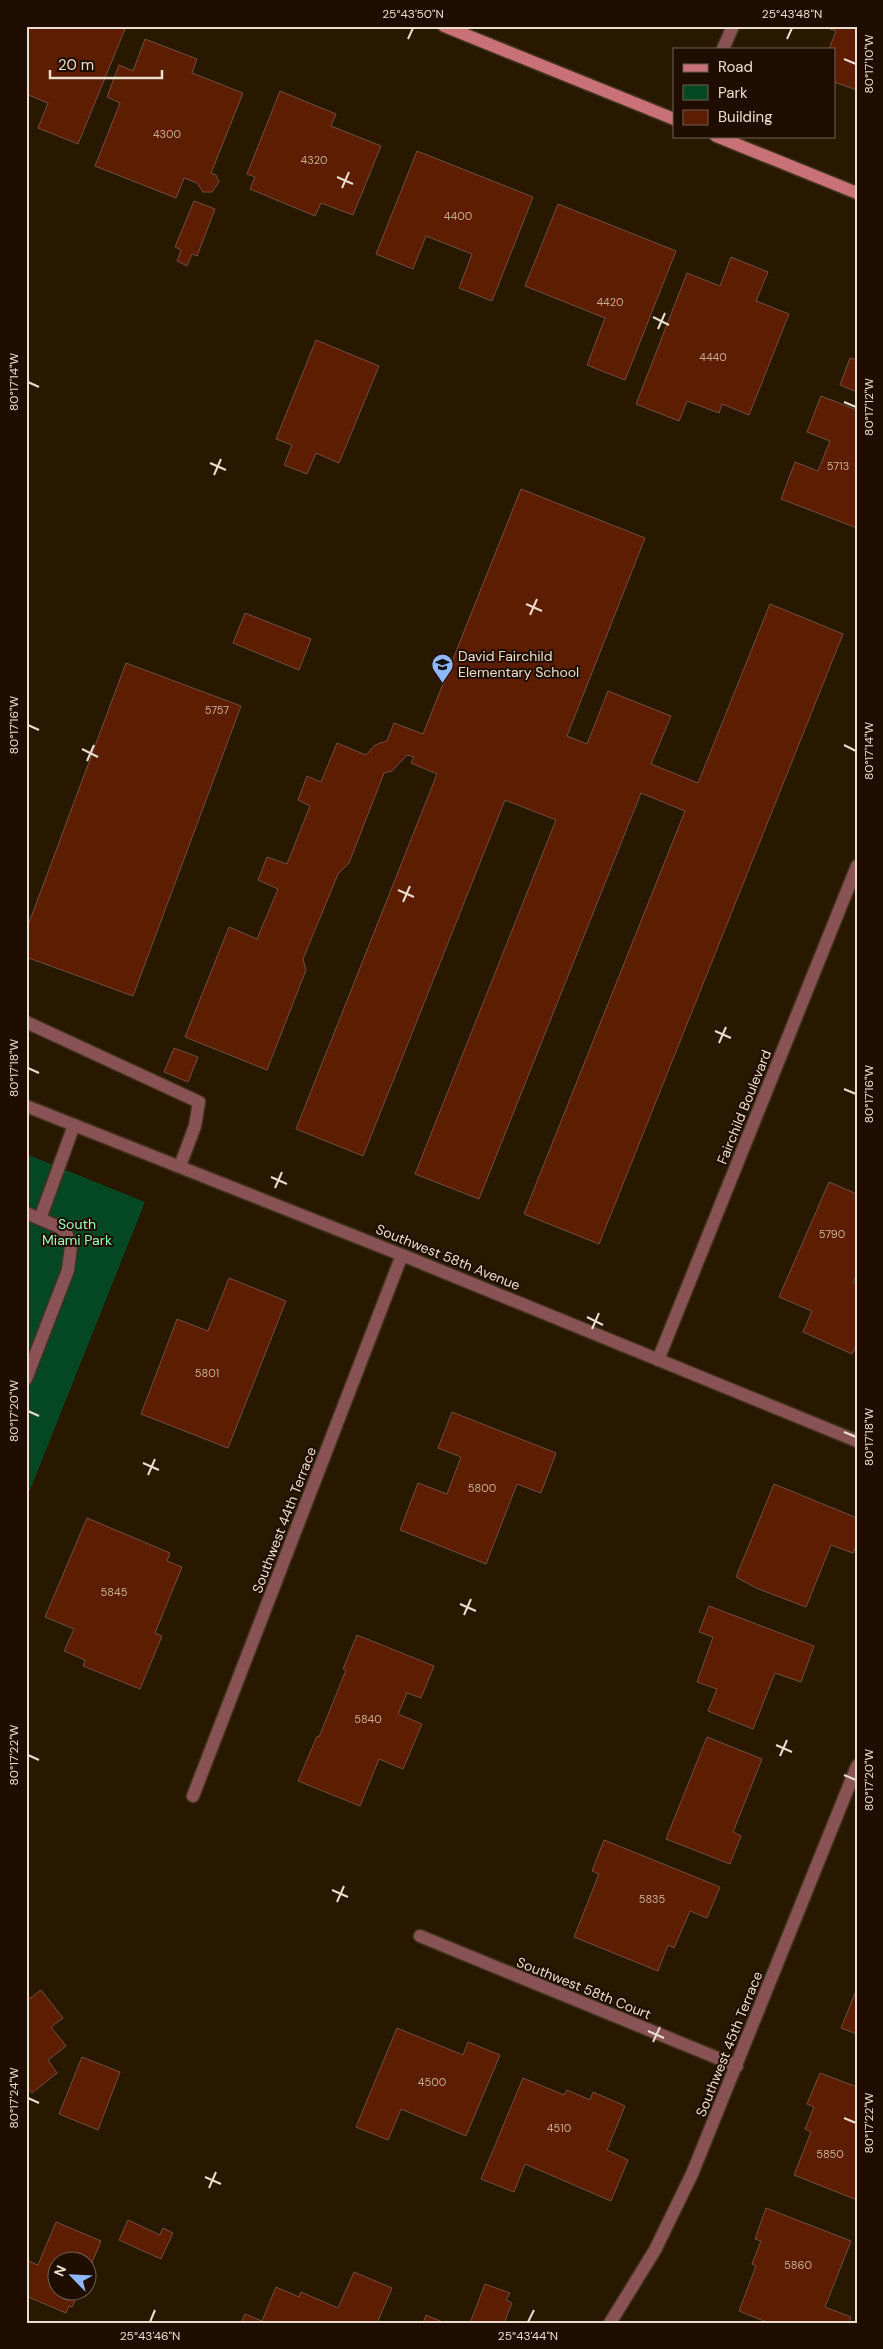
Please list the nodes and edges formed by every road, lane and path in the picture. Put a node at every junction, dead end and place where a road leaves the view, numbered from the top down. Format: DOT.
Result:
graph roads {
  1 [pos="444,26"];
  2 [pos="733,26"];
  3 [pos="723,48"];
  4 [pos="673,120"];
  5 [pos="721,138"];
  6 [pos="857,193"];
  7 [pos="857,866"];
  8 [pos="26,1022"];
  9 [pos="26,1106"];
  10 [pos="74,1125"];
  11 [pos="180,1166"];
  12 [pos="26,1213"];
  13 [pos="40,1218"];
  14 [pos="402,1254"];
  15 [pos="658,1360"];
  16 [pos="26,1379"];
  17 [pos="857,1441"];
  18 [pos="857,1766"];
  19 [pos="193,1796"];
  20 [pos="420,1936"];
  21 [pos="737,2066"];
  22 [pos="610,2323"];
  1 -- 4 [label="main road"];
  2 -- 3 [label="street"];
  5 -- 6 [label="main road"];
  7 -- 15 [label="street, Fairchild Boulevard"];
  8 -- 11 [label="street"];
  9 -- 10 [label="street, Southwest 58th Avenue"];
  10 -- 11 [label="street, Southwest 58th Avenue"];
  10 -- 13 [label="street"];
  11 -- 14 [label="street, Southwest 58th Avenue"];
  12 -- 13 [label="street"];
  13 -- 16 [label="street"];
  14 -- 15 [label="street, Southwest 58th Avenue"];
  14 -- 19 [label="street, Southwest 44th Terrace"];
  15 -- 17 [label="street, Southwest 58th Avenue"];
  18 -- 21 [label="street, Southwest 45th Terrace"];
  20 -- 21 [label="street, Southwest 58th Court"];
  21 -- 22 [label="street, Southwest 45th Terrace"];
}
